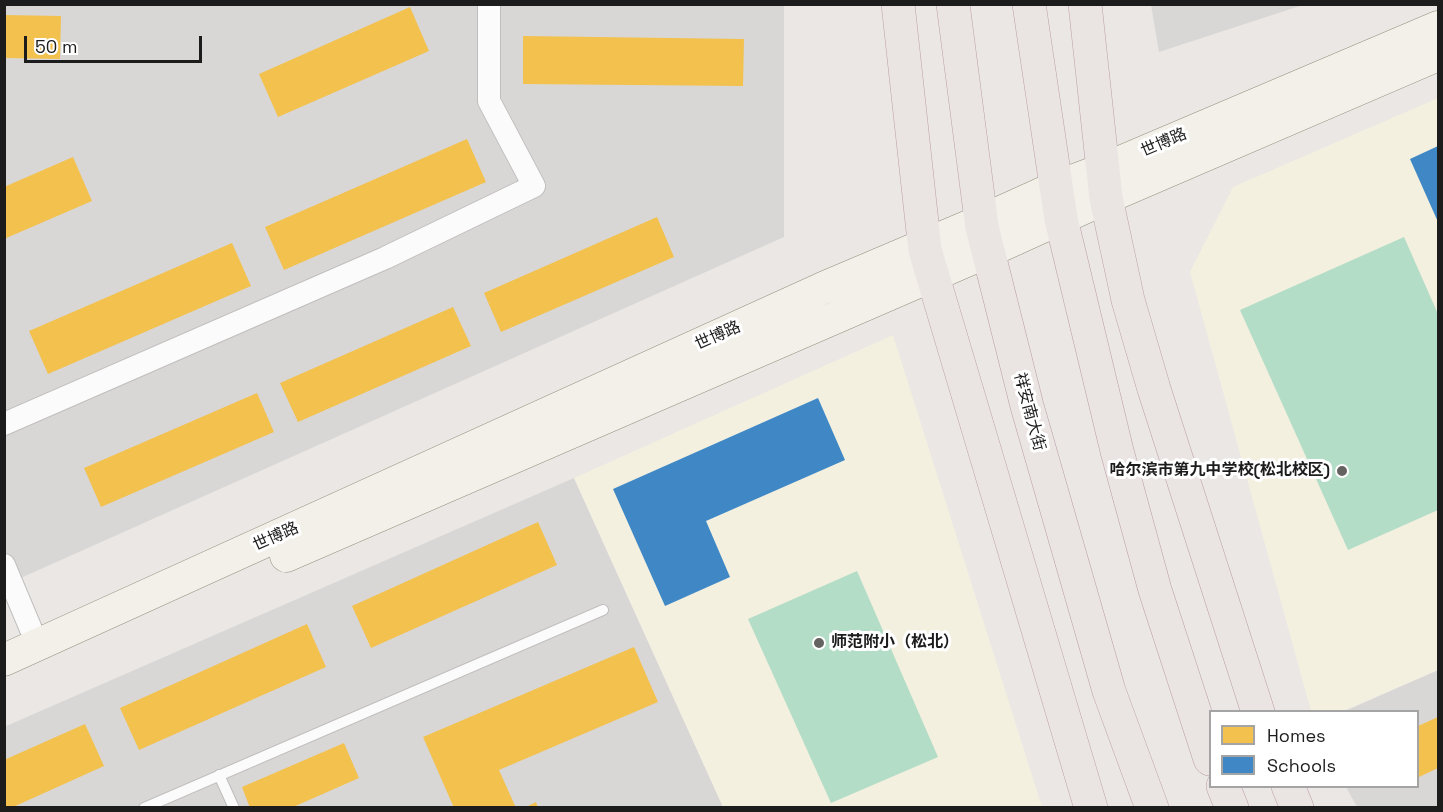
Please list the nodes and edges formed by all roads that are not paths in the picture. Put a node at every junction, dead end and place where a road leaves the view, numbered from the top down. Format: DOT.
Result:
graph roads {
  1 [pos="489,4"];
  2 [pos="898,4"];
  3 [pos="953,4"];
  4 [pos="1029,4"];
  5 [pos="1085,4"];
  6 [pos="1438,27"];
  7 [pos="1438,55"];
  8 [pos="1105,183"];
  9 [pos="1056,187"];
  10 [pos="1061,219"];
  11 [pos="985,236"];
  12 [pos="928,260"];
  13 [pos="4,424"];
  14 [pos="4,565"];
  15 [pos="603,610"];
  16 [pos="38,645"];
  17 [pos="4,660"];
  18 [pos="4,678"];
  19 [pos="1258,710"];
  20 [pos="1209,756"];
  21 [pos="219,775"];
  22 [pos="1223,788"];
  23 [pos="1289,788"];
  24 [pos="144,807"];
  25 [pos="234,807"];
  26 [pos="1091,807"];
  27 [pos="1152,807"];
  28 [pos="1232,807"];
  29 [pos="1297,807"];
  1 -- 13 [label="street"];
  2 -- 12 [label="highway"];
  3 -- 11 [label="highway, 祥安南大街"];
  4 -- 9 [label="highway"];
  5 -- 8 [label="highway"];
  6 -- 8 [label="main road, 世博路"];
  7 -- 8 [label="main road, 世博路"];
  8 -- 9 [label="main road, 世博路"];
  8 -- 10 [label="main road, 世博路"];
  8 -- 19 [label="highway"];
  9 -- 10 [label="highway"];
  9 -- 11 [label="main road, 世博路"];
  10 -- 11 [label="main road, 世博路"];
  10 -- 20 [label="highway"];
  11 -- 12 [label="main road, 世博路"];
  11 -- 27 [label="highway, 祥安南大街"];
  12 -- 16 [label="main road, 世博路"];
  12 -- 18 [label="main road, 世博路"];
  12 -- 26 [label="highway"];
  14 -- 16 [label="street"];
  15 -- 21 [label="lane"];
  16 -- 17 [label="main road, 世博路"];
  21 -- 24 [label="lane"];
  21 -- 25 [label="lane"];
  22 -- 28 [label="highway"];
  23 -- 29 [label="highway"];
}
